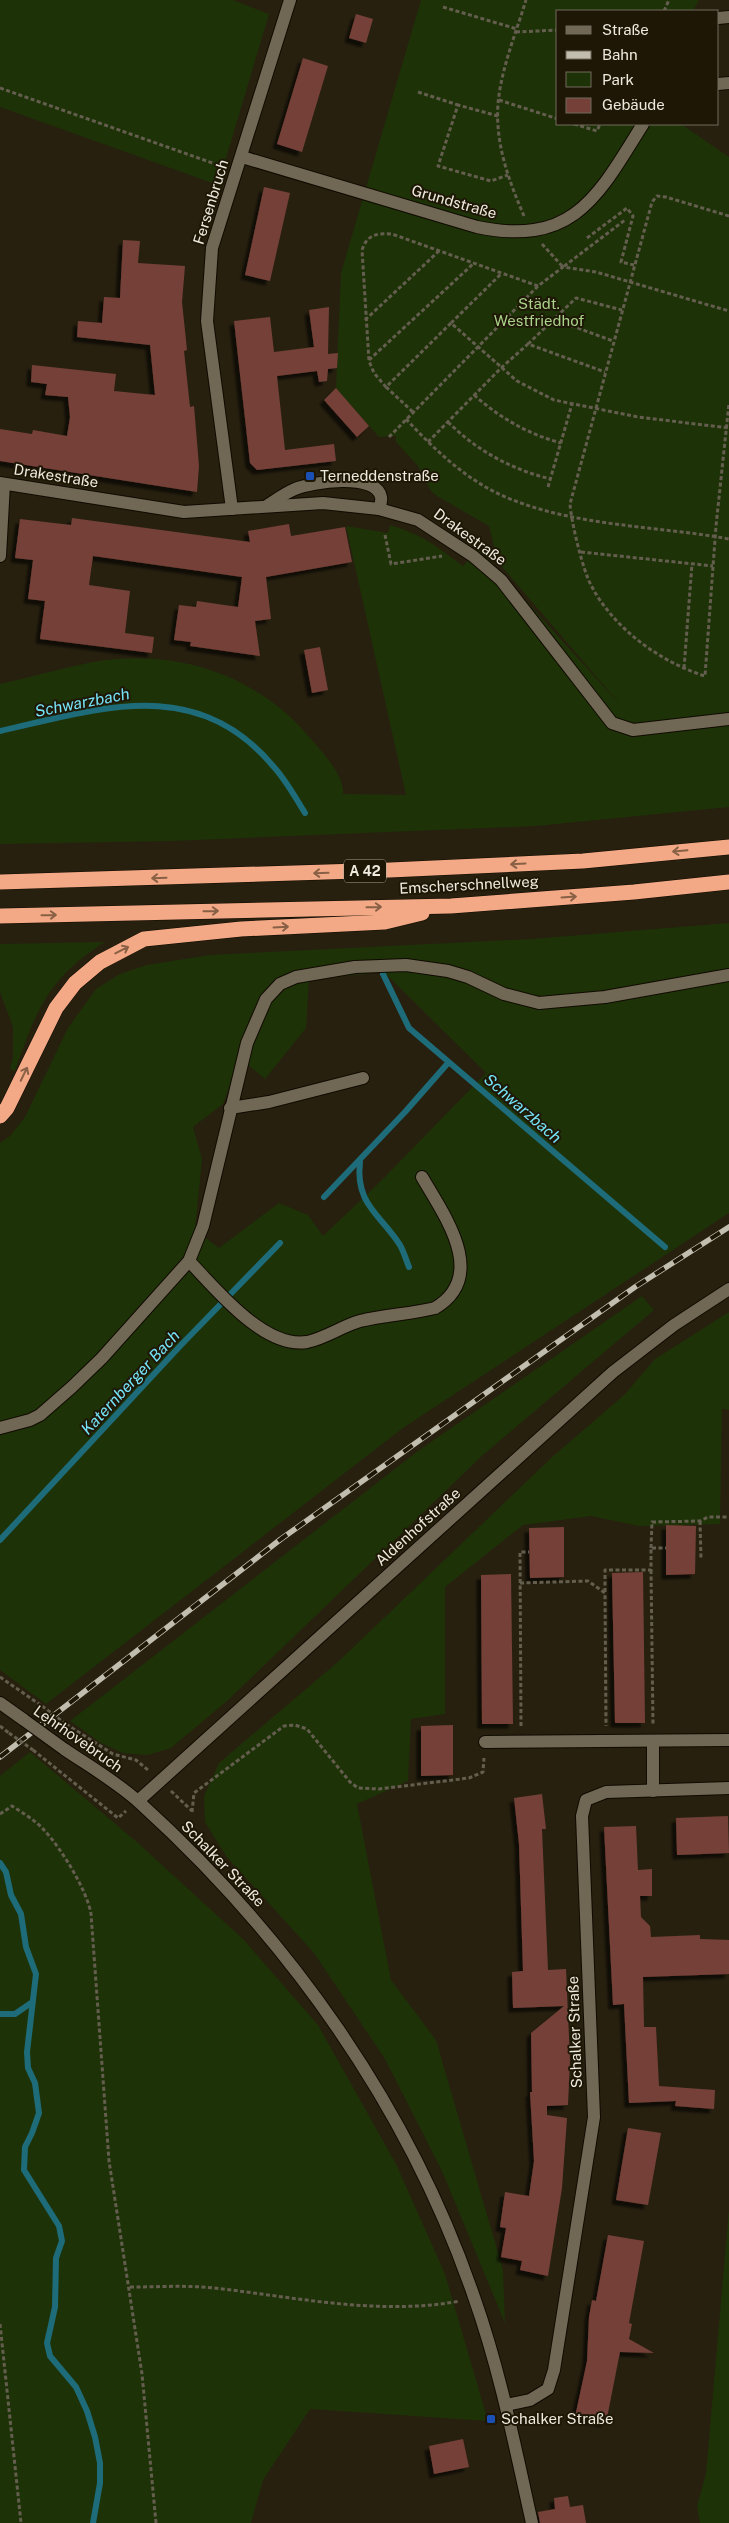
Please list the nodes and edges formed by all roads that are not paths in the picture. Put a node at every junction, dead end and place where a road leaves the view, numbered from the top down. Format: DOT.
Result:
graph roads {
  1 [pos="290,0"];
  2 [pos="642,125"];
  3 [pos="242,157"];
  4 [pos="2,484"];
  5 [pos="266,506"];
  6 [pos="232,509"];
  7 [pos="379,509"];
  8 [pos="0,556"];
  9 [pos="729,719"];
  10 [pos="729,846"];
  11 [pos="0,882"];
  12 [pos="729,882"];
  13 [pos="451,906"];
  14 [pos="0,916"];
  15 [pos="729,975"];
  16 [pos="363,1078"];
  17 [pos="230,1108"];
  18 [pos="0,1116"];
  19 [pos="422,1178"];
  20 [pos="188,1261"];
  21 [pos="729,1289"];
  22 [pos="0,1428"];
  23 [pos="0,1703"];
  24 [pos="729,1740"];
  25 [pos="653,1741"];
  26 [pos="485,1742"];
  27 [pos="729,1788"];
  28 [pos="654,1791"];
  29 [pos="138,1801"];
  30 [pos="506,2405"];
  31 [pos="532,2523"];
  1 -- 3 [label="street, Fersenbruch"];
  2 -- 3 [label="street, Grundstraße"];
  3 -- 6 [label="street, Fersenbruch"];
  4 -- 6 [label="street, Drakestraße"];
  4 -- 8 [label="street, Drakestraße"];
  5 -- 6 [label="street, Drakestraße"];
  5 -- 7 [label="street, Drakestraße"];
  5 -- 7 [label="street"];
  7 -- 9 [label="street, Drakestraße"];
  10 -- 11 [label="highway, Emscherschnellweg / A 42, one-way"];
  13 -- 12 [label="highway, Emscherschnellweg, one-way"];
  14 -- 13 [label="highway, Emscherschnellweg, one-way"];
  18 -- 13 [label="highway, one-way"];
  15 -- 17 [label="street"];
  16 -- 17 [label="street"];
  17 -- 20 [label="street"];
  19 -- 20 [label="street"];
  20 -- 22 [label="street"];
  21 -- 29 [label="street, Aldenhofstraße"];
  23 -- 29 [label="street, Lehrhovebruch, bridge"];
  24 -- 25 [label="street"];
  25 -- 26 [label="street"];
  25 -- 28 [label="street"];
  27 -- 28 [label="street, Schalker Straße"];
  28 -- 30 [label="street, Schalker Straße"];
  29 -- 30 [label="street, Schalker Straße"];
  30 -- 31 [label="street, Schalker Straße"];
}
